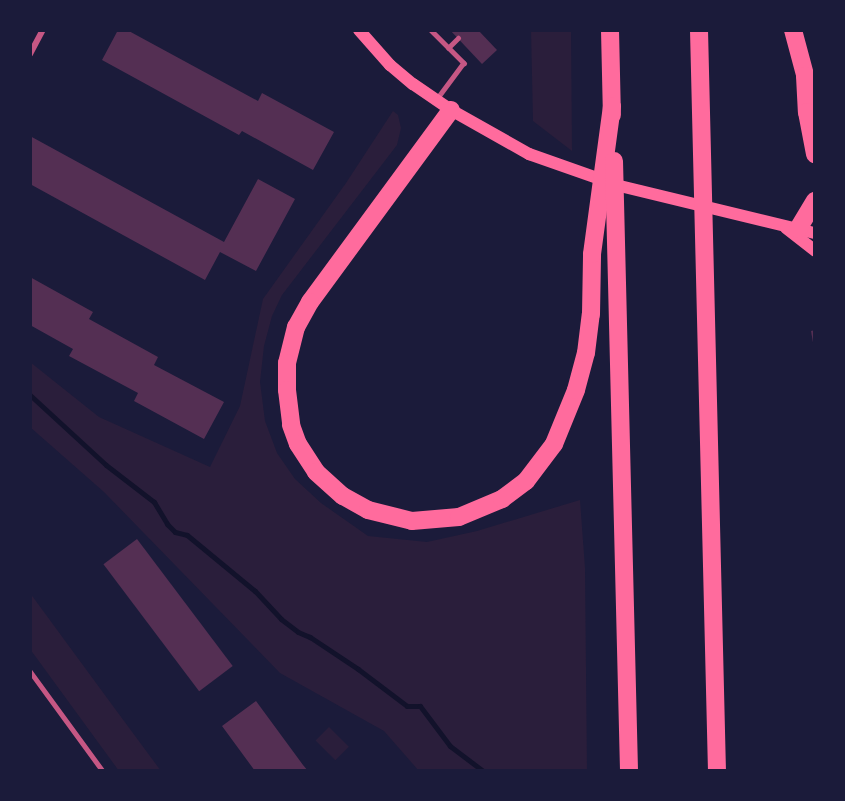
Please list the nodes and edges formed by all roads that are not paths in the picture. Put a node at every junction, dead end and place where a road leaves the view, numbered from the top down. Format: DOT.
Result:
graph roads {
  1 [pos="44,30"];
  2 [pos="359,30"];
  3 [pos="431,30"];
  4 [pos="610,30"];
  5 [pos="699,30"];
  6 [pos="793,30"];
  7 [pos="458,39"];
  8 [pos="448,48"];
  9 [pos="30,54"];
  10 [pos="805,76"];
  11 [pos="815,101"];
  12 [pos="443,105"];
  13 [pos="612,106"];
  14 [pos="815,154"];
  15 [pos="815,201"];
  16 [pos="799,229"];
  17 [pos="815,251"];
  18 [pos="30,671"];
  19 [pos="103,771"];
  20 [pos="629,771"];
  21 [pos="717,771"];
  1 -- 9 [label="street"];
  2 -- 12 [label="main road"];
  3 -- 8 [label="lane"];
  4 -- 13 [label="highway"];
  5 -- 21 [label="highway"];
  6 -- 10 [label="highway"];
  7 -- 8 [label="lane"];
  8 -- 12 [label="lane"];
  10 -- 11 [label="highway"];
  10 -- 14 [label="highway"];
  12 -- 13 [label="highway"];
  12 -- 16 [label="main road"];
  13 -- 20 [label="highway"];
  15 -- 16 [label="highway"];
  16 -- 17 [label="main road"];
  18 -- 19 [label="lane"];
}
